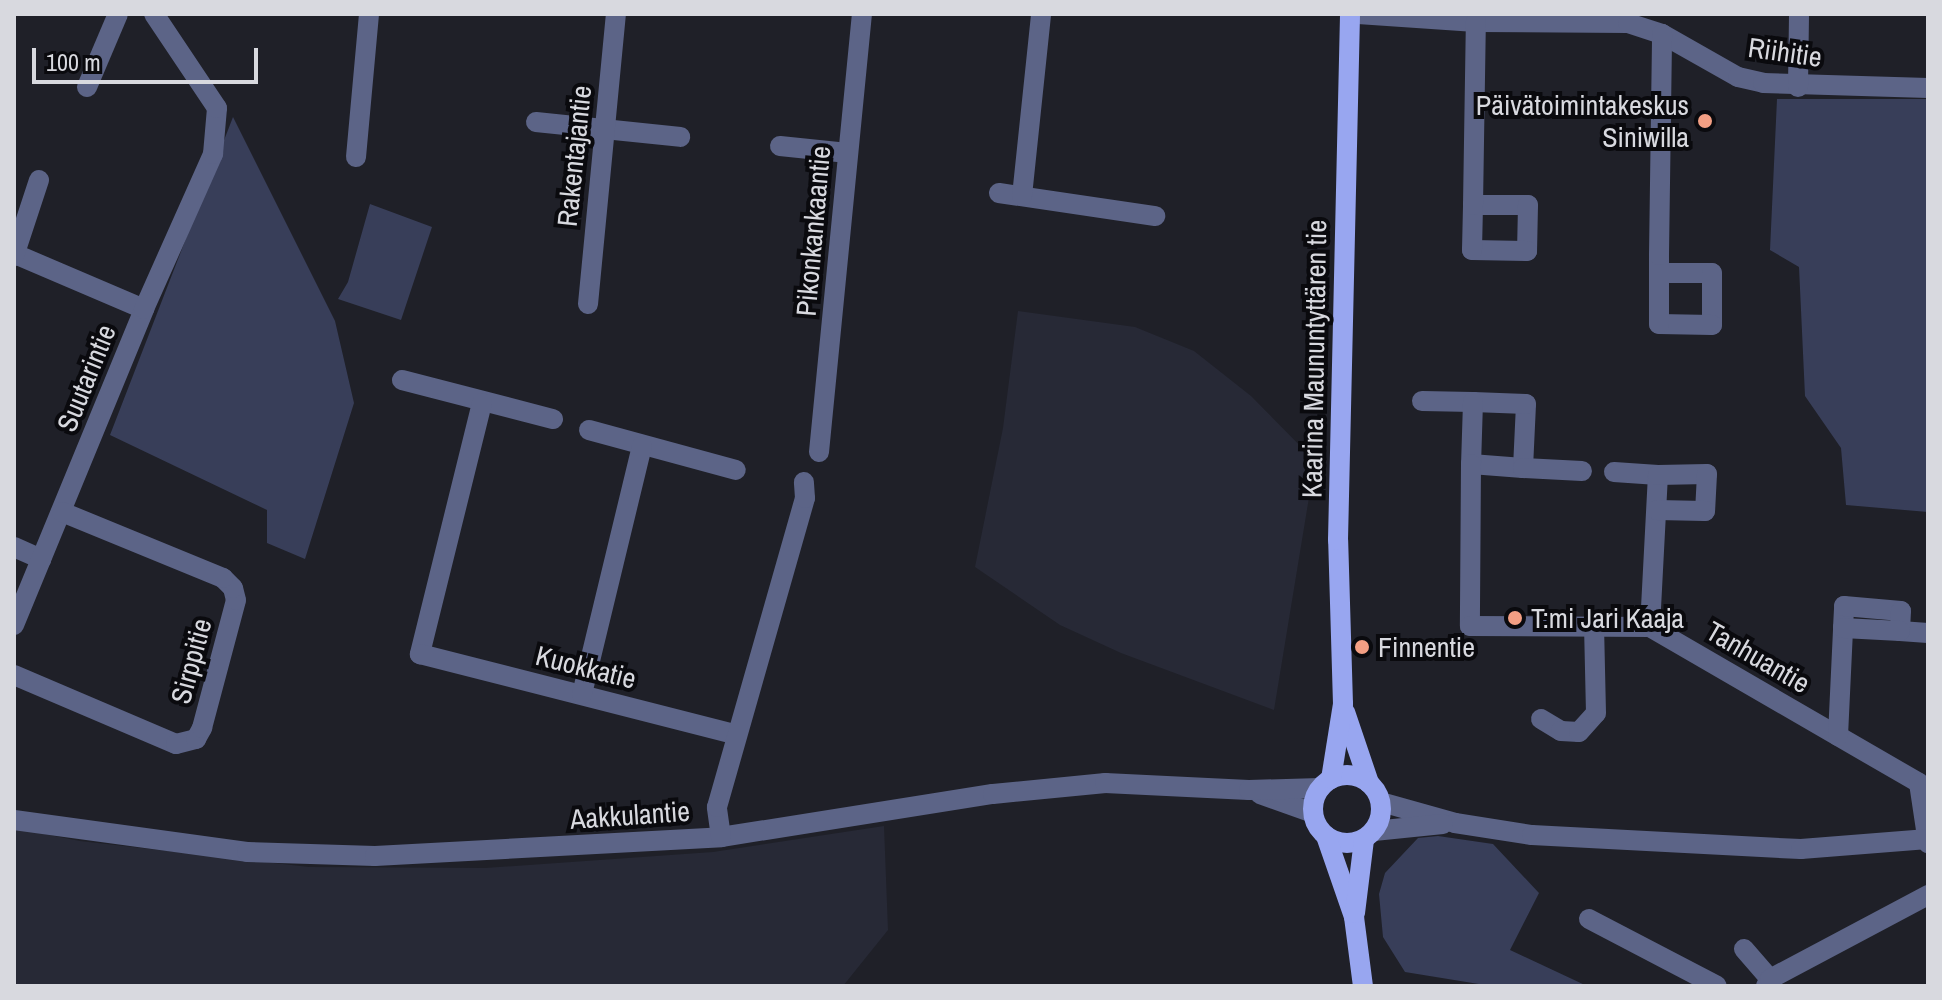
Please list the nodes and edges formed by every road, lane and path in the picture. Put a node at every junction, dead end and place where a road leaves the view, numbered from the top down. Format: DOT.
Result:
graph roads {
  1 [pos="118,14"];
  2 [pos="154,14"];
  3 [pos="369,14"];
  4 [pos="616,14"];
  5 [pos="862,14"];
  6 [pos="1041,14"];
  7 [pos="1350,14"];
  8 [pos="1358,14"];
  9 [pos="1799,14"];
  10 [pos="1476,22"];
  11 [pos="1662,34"];
  12 [pos="87,87"];
  13 [pos="1798,87"];
  14 [pos="1928,88"];
  15 [pos="536,122"];
  16 [pos="604,128"];
  17 [pos="680,137"];
  18 [pos="780,146"];
  19 [pos="848,153"];
  20 [pos="356,157"];
  21 [pos="39,180"];
  22 [pos="999,193"];
  23 [pos="1022,196"];
  24 [pos="1473,205"];
  25 [pos="1155,216"];
  26 [pos="14,255"];
  27 [pos="1659,273"];
  28 [pos="588,304"];
  29 [pos="144,309"];
  30 [pos="402,380"];
  31 [pos="1422,401"];
  32 [pos="1473,402"];
  33 [pos="482,403"];
  34 [pos="553,419"];
  35 [pos="589,430"];
  36 [pos="642,446"];
  37 [pos="819,452"];
  38 [pos="1471,464"];
  39 [pos="1523,468"];
  40 [pos="736,470"];
  41 [pos="1582,471"];
  42 [pos="1614,472"];
  43 [pos="1658,475"];
  44 [pos="804,482"];
  45 [pos="1657,510"];
  46 [pos="62,512"];
  47 [pos="14,547"];
  48 [pos="41,559"];
  49 [pos="14,625"];
  50 [pos="1650,627"];
  51 [pos="1594,628"];
  52 [pos="1928,633"];
  53 [pos="14,675"];
  54 [pos="582,694"];
  55 [pos="1343,704"];
  56 [pos="1541,719"];
  57 [pos="737,735"];
  58 [pos="1838,736"];
  59 [pos="1369,783"];
  60 [pos="1326,784"];
  61 [pos="1249,790"];
  62 [pos="1381,802"];
  63 [pos="1313,813"];
  64 [pos="14,820"];
  65 [pos="1455,823"];
  66 [pos="1369,835"];
  67 [pos="1326,836"];
  68 [pos="721,837"];
  69 [pos="1928,841"];
  70 [pos="1928,895"];
  71 [pos="1354,917"];
  72 [pos="1589,919"];
  73 [pos="1744,949"];
  74 [pos="1768,982"];
  75 [pos="1363,986"];
  76 [pos="1717,986"];
  1 -- 12 [label="street"];
  2 -- 29 [label="street, Suutarintie"];
  3 -- 20 [label="street"];
  4 -- 16 [label="street, Rakentajantie"];
  5 -- 19 [label="street, Pikonkankaantie"];
  6 -- 23 [label="street"];
  7 -- 55 [label="main road, Kaarina Maununtyttären tie"];
  8 -- 10 [label="street, Riihitie"];
  9 -- 13 [label="street"];
  10 -- 11 [label="street, Riihitie"];
  10 -- 24 [label="street"];
  11 -- 13 [label="street, Riihitie"];
  11 -- 27 [label="street"];
  13 -- 14 [label="street, Riihitie"];
  15 -- 16 [label="street"];
  16 -- 17 [label="street"];
  16 -- 28 [label="street, Rakentajantie"];
  18 -- 19 [label="street"];
  19 -- 37 [label="street, Pikonkankaantie"];
  21 -- 26 [label="street"];
  22 -- 23 [label="street"];
  23 -- 25 [label="street"];
  26 -- 29 [label="street"];
  29 -- 46 [label="street, Suutarintie"];
  30 -- 33 [label="street"];
  31 -- 32 [label="street"];
  32 -- 38 [label="street"];
  32 -- 39 [label="street"];
  33 -- 34 [label="street"];
  33 -- 54 [label="street, Kuokkatie"];
  35 -- 36 [label="street"];
  36 -- 40 [label="street"];
  36 -- 54 [label="street"];
  38 -- 39 [label="street"];
  38 -- 51 [label="street"];
  39 -- 41 [label="street"];
  42 -- 43 [label="street"];
  43 -- 45 [label="street"];
  43 -- 45 [label="street"];
  44 -- 57 [label="street"];
  45 -- 50 [label="street"];
  46 -- 48 [label="street, Suutarintie"];
  46 -- 53 [label="street, Sirppitie"];
  47 -- 48 [label="street"];
  48 -- 49 [label="street, Suutarintie"];
  50 -- 51 [label="street"];
  50 -- 58 [label="street, Tanhuantie"];
  51 -- 56 [label="street"];
  52 -- 58 [label="street"];
  54 -- 57 [label="street, Kuokkatie"];
  55 -- 59 [label="main road, Kaarina Maununtyttären tie"];
  55 -- 60 [label="main road, Kaarina Maununtyttären tie"];
  57 -- 68 [label="street"];
  58 -- 69 [label="street, Tanhuantie"];
  59 -- 60 [label="main road"];
  59 -- 62 [label="main road"];
  60 -- 61 [label="street, Aakkulantie"];
  60 -- 63 [label="main road"];
  61 -- 63 [label="street, Aakkulantie"];
  61 -- 68 [label="street, Aakkulantie"];
  62 -- 65 [label="street"];
  62 -- 66 [label="main road"];
  63 -- 67 [label="main road"];
  64 -- 68 [label="street, Aakkulantie"];
  65 -- 66 [label="street"];
  65 -- 69 [label="street"];
  66 -- 67 [label="main road"];
  66 -- 71 [label="main road"];
  67 -- 71 [label="main road"];
  70 -- 74 [label="street"];
  71 -- 75 [label="main road"];
  72 -- 76 [label="street"];
  73 -- 74 [label="street"];
}
